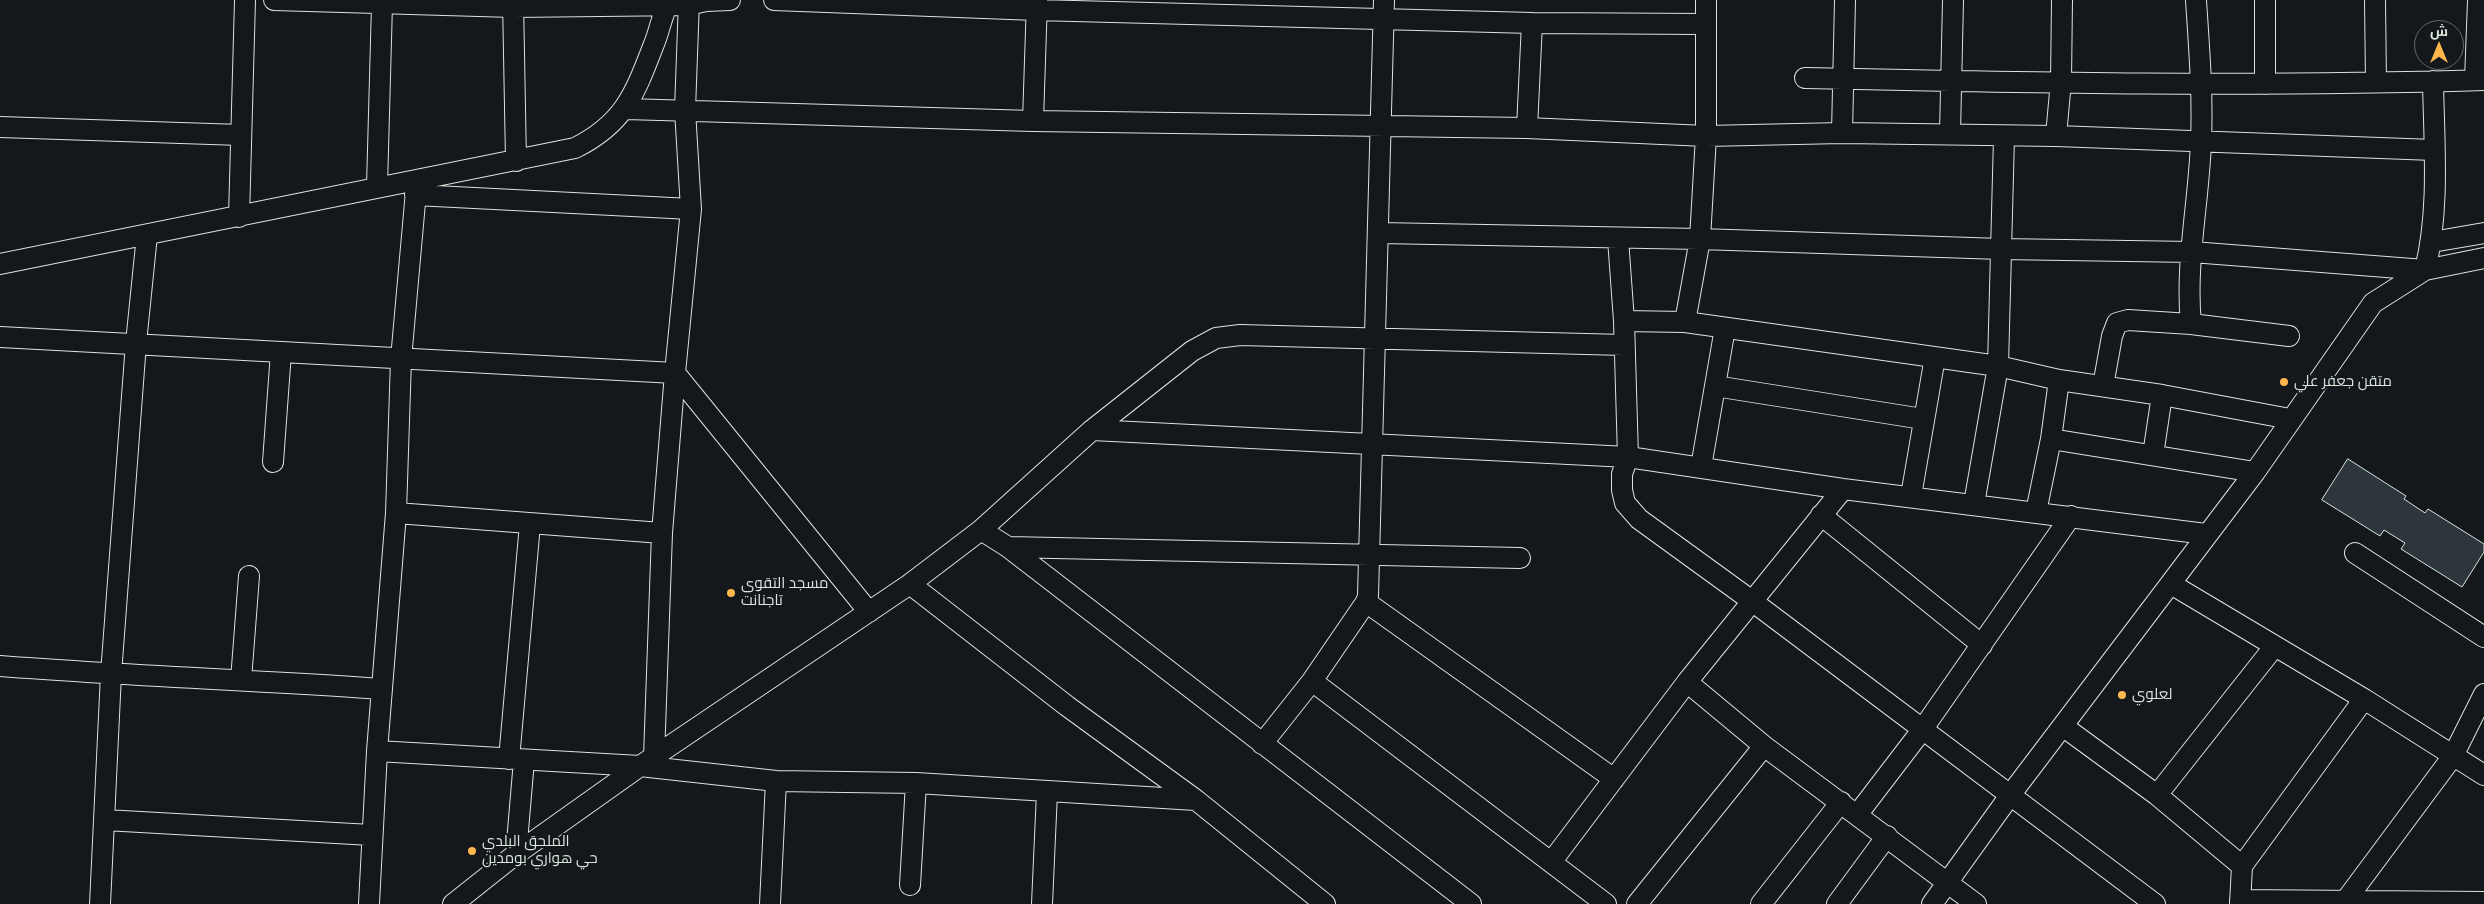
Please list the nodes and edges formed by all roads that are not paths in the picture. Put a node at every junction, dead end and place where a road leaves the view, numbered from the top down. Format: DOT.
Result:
graph roads {
  1 [pos="245,0"];
  2 [pos="274,0"];
  3 [pos="730,0"];
  4 [pos="774,0"];
  5 [pos="1706,0"];
  6 [pos="1844,0"];
  7 [pos="1953,0"];
  8 [pos="2062,0"];
  9 [pos="2196,0"];
  10 [pos="2264,0"];
  11 [pos="2375,0"];
  12 [pos="2478,0"];
  13 [pos="679,2"];
  14 [pos="513,3"];
  15 [pos="382,4"];
  16 [pos="1037,5"];
  17 [pos="1383,9"];
  18 [pos="1532,23"];
  19 [pos="1705,24"];
  20 [pos="1805,78"];
  21 [pos="1843,78"];
  22 [pos="2479,80"];
  23 [pos="1952,81"];
  24 [pos="2061,81"];
  25 [pos="2433,81"];
  26 [pos="2376,82"];
  27 [pos="2202,84"];
  28 [pos="2265,84"];
  29 [pos="626,109"];
  30 [pos="685,110"];
  31 [pos="1033,121"];
  32 [pos="0,127"];
  33 [pos="1381,127"];
  34 [pos="1527,128"];
  35 [pos="1842,133"];
  36 [pos="1950,134"];
  37 [pos="241,135"];
  38 [pos="1706,136"];
  39 [pos="2056,136"];
  40 [pos="2004,137"];
  41 [pos="2201,142"];
  42 [pos="2434,150"];
  43 [pos="516,161"];
  44 [pos="377,186"];
  45 [pos="416,187"];
  46 [pos="691,209"];
  47 [pos="239,217"];
  48 [pos="1379,233"];
  49 [pos="2484,233"];
  50 [pos="146,235"];
  51 [pos="1618,239"];
  52 [pos="1700,240"];
  53 [pos="2432,242"];
  54 [pos="2001,249"];
  55 [pos="2192,252"];
  56 [pos="2484,258"];
  57 [pos="0,264"];
  58 [pos="2425,270"];
  59 [pos="1624,321"];
  60 [pos="1685,322"];
  61 [pos="2191,324"];
  62 [pos="1725,328"];
  63 [pos="2289,336"];
  64 [pos="0,337"];
  65 [pos="1374,340"];
  66 [pos="136,343"];
  67 [pos="1624,346"];
  68 [pos="281,352"];
  69 [pos="1935,357"];
  70 [pos="401,359"];
  71 [pos="1998,366"];
  72 [pos="675,373"];
  73 [pos="2059,380"];
  74 [pos="1714,386"];
  75 [pos="2104,386"];
  76 [pos="2162,395"];
  77 [pos="1923,419"];
  78 [pos="2290,419"];
  79 [pos="1092,430"];
  80 [pos="2050,439"];
  81 [pos="1372,443"];
  82 [pos="2153,455"];
  83 [pos="1628,457"];
  84 [pos="273,462"];
  85 [pos="1701,467"];
  86 [pos="2255,472"];
  87 [pos="1843,489"];
  88 [pos="1911,496"];
  89 [pos="1974,504"];
  90 [pos="2036,512"];
  91 [pos="396,513"];
  92 [pos="1822,515"];
  93 [pos="2071,516"];
  94 [pos="530,524"];
  95 [pos="981,530"];
  96 [pos="662,534"];
  97 [pos="2206,534"];
  98 [pos="1008,547"];
  99 [pos="2355,553"];
  100 [pos="1371,554"];
  101 [pos="1520,558"];
  102 [pos="248,576"];
  103 [pos="910,584"];
  104 [pos="2171,584"];
  105 [pos="1752,600"];
  106 [pos="1366,602"];
  107 [pos="869,612"];
  108 [pos="2484,637"];
  109 [pos="1982,644"];
  110 [pos="2274,647"];
  111 [pos="0,666"];
  112 [pos="111,674"];
  113 [pos="241,680"];
  114 [pos="1312,681"];
  115 [pos="1687,682"];
  116 [pos="382,689"];
  117 [pos="2484,694"];
  118 [pos="2364,699"];
  119 [pos="2064,727"];
  120 [pos="1922,730"];
  121 [pos="1262,744"];
  122 [pos="1764,746"];
  123 [pos="376,752"];
  124 [pos="2453,756"];
  125 [pos="516,759"];
  126 [pos="647,762"];
  127 [pos="2484,774"];
  128 [pos="1614,779"];
  129 [pos="776,781"];
  130 [pos="916,783"];
  131 [pos="1046,792"];
  132 [pos="2011,794"];
  133 [pos="2157,795"];
  134 [pos="1196,800"];
  135 [pos="1841,802"];
  136 [pos="1857,815"];
  137 [pos="105,820"];
  138 [pos="371,835"];
  139 [pos="1886,836"];
  140 [pos="516,854"];
  141 [pos="1552,861"];
  142 [pos="2242,866"];
  143 [pos="1948,881"];
  144 [pos="910,885"];
  145 [pos="2346,900"];
  146 [pos="1318,901"];
  147 [pos="2240,902"];
  148 [pos="2484,902"];
  149 [pos="100,904"];
  150 [pos="369,904"];
  151 [pos="453,904"];
  152 [pos="770,904"];
  153 [pos="1042,904"];
  154 [pos="1471,904"];
  155 [pos="1606,904"];
  156 [pos="1637,904"];
  157 [pos="1761,904"];
  158 [pos="1836,904"];
  159 [pos="1932,904"];
  160 [pos="1976,904"];
  161 [pos="2155,904"];
  1 -- 37 [label="street"];
  2 -- 15 [label="street"];
  3 -- 13 [label="street"];
  4 -- 16 [label="street"];
  5 -- 19 [label="street"];
  6 -- 21 [label="street"];
  7 -- 23 [label="street"];
  8 -- 24 [label="street"];
  9 -- 27 [label="street"];
  10 -- 28 [label="street"];
  11 -- 26 [label="street"];
  12 -- 22 [label="street"];
  13 -- 14 [label="street"];
  13 -- 29 [label="street"];
  13 -- 30 [label="street"];
  14 -- 15 [label="street"];
  14 -- 43 [label="street"];
  15 -- 44 [label="street"];
  16 -- 17 [label="street"];
  16 -- 31 [label="street"];
  17 -- 18 [label="street"];
  17 -- 33 [label="street"];
  18 -- 19 [label="street"];
  18 -- 34 [label="street"];
  19 -- 38 [label="street"];
  20 -- 21 [label="street"];
  21 -- 23 [label="street"];
  21 -- 35 [label="street"];
  22 -- 25 [label="street"];
  23 -- 24 [label="street"];
  23 -- 36 [label="street"];
  24 -- 27 [label="street"];
  24 -- 39 [label="street"];
  25 -- 26 [label="street"];
  25 -- 42 [label="street"];
  26 -- 28 [label="street"];
  27 -- 28 [label="street"];
  27 -- 41 [label="street"];
  29 -- 30 [label="street"];
  29 -- 43 [label="street"];
  30 -- 31 [label="street"];
  30 -- 46 [label="street"];
  31 -- 33 [label="street"];
  32 -- 37 [label="street"];
  33 -- 34 [label="street"];
  33 -- 48 [label="street"];
  34 -- 38 [label="street"];
  35 -- 36 [label="street"];
  35 -- 38 [label="street"];
  36 -- 40 [label="street"];
  37 -- 47 [label="street"];
  38 -- 52 [label="street"];
  39 -- 40 [label="street"];
  39 -- 41 [label="street"];
  40 -- 54 [label="street"];
  41 -- 42 [label="street"];
  41 -- 55 [label="street"];
  42 -- 53 [label="street"];
  43 -- 45 [label="street"];
  44 -- 45 [label="street"];
  44 -- 47 [label="street"];
  45 -- 46 [label="street"];
  45 -- 70 [label="street"];
  46 -- 72 [label="street"];
  47 -- 50 [label="street"];
  48 -- 51 [label="street"];
  48 -- 65 [label="street"];
  49 -- 53 [label="street"];
  50 -- 57 [label="street"];
  50 -- 66 [label="street"];
  51 -- 52 [label="street"];
  51 -- 59 [label="street"];
  52 -- 54 [label="street"];
  52 -- 60 [label="street"];
  53 -- 58 [label="street"];
  54 -- 55 [label="street"];
  54 -- 71 [label="street"];
  55 -- 58 [label="street"];
  55 -- 61 [label="street"];
  56 -- 58 [label="street"];
  58 -- 78 [label="street"];
  59 -- 60 [label="street"];
  59 -- 67 [label="street"];
  60 -- 62 [label="street"];
  61 -- 63 [label="street"];
  61 -- 75 [label="street"];
  62 -- 69 [label="street"];
  62 -- 74 [label="street"];
  64 -- 66 [label="street"];
  65 -- 67 [label="street"];
  65 -- 79 [label="street"];
  65 -- 81 [label="street"];
  66 -- 68 [label="street"];
  66 -- 112 [label="street"];
  67 -- 83 [label="street"];
  68 -- 70 [label="street"];
  68 -- 84 [label="street"];
  69 -- 71 [label="street"];
  69 -- 77 [label="street"];
  70 -- 72 [label="street"];
  70 -- 91 [label="street"];
  71 -- 73 [label="street"];
  71 -- 89 [label="street"];
  72 -- 96 [label="street"];
  72 -- 107 [label="street"];
  73 -- 75 [label="street"];
  73 -- 80 [label="street"];
  74 -- 77 [label="street"];
  74 -- 85 [label="street"];
  75 -- 76 [label="street"];
  76 -- 78 [label="street"];
  76 -- 82 [label="street"];
  77 -- 88 [label="street"];
  78 -- 86 [label="street"];
  79 -- 81 [label="street"];
  79 -- 95 [label="street"];
  80 -- 82 [label="street"];
  80 -- 90 [label="street"];
  81 -- 83 [label="street"];
  81 -- 100 [label="street"];
  82 -- 86 [label="street"];
  83 -- 85 [label="street"];
  83 -- 105 [label="street"];
  85 -- 87 [label="street"];
  86 -- 97 [label="street"];
  87 -- 88 [label="street"];
  87 -- 92 [label="street"];
  88 -- 89 [label="street"];
  89 -- 90 [label="street"];
  90 -- 93 [label="street"];
  91 -- 94 [label="street"];
  91 -- 116 [label="street"];
  92 -- 105 [label="street"];
  92 -- 109 [label="street"];
  93 -- 97 [label="street"];
  93 -- 109 [label="street"];
  94 -- 96 [label="street"];
  94 -- 125 [label="street"];
  95 -- 98 [label="street"];
  95 -- 103 [label="street"];
  96 -- 126 [label="street"];
  97 -- 104 [label="street"];
  98 -- 100 [label="street"];
  98 -- 121 [label="street"];
  99 -- 108 [label="street"];
  100 -- 101 [label="street"];
  100 -- 106 [label="street"];
  102 -- 113 [label="street"];
  103 -- 107 [label="street"];
  103 -- 134 [label="street"];
  104 -- 110 [label="street"];
  104 -- 119 [label="street"];
  105 -- 115 [label="street"];
  105 -- 120 [label="street"];
  106 -- 114 [label="street"];
  106 -- 128 [label="street"];
  107 -- 126 [label="street"];
  109 -- 120 [label="street"];
  110 -- 118 [label="street"];
  110 -- 133 [label="street"];
  111 -- 112 [label="street"];
  112 -- 113 [label="street"];
  112 -- 137 [label="street"];
  113 -- 116 [label="street"];
  114 -- 121 [label="street"];
  114 -- 141 [label="street"];
  115 -- 122 [label="street"];
  115 -- 128 [label="street"];
  116 -- 123 [label="street"];
  117 -- 124 [label="street"];
  118 -- 124 [label="street"];
  118 -- 142 [label="street"];
  119 -- 132 [label="street"];
  119 -- 133 [label="street"];
  120 -- 132 [label="street"];
  120 -- 136 [label="street"];
  121 -- 154 [label="street"];
  122 -- 135 [label="street"];
  122 -- 156 [label="street"];
  123 -- 125 [label="street"];
  123 -- 138 [label="street"];
  124 -- 127 [label="street"];
  124 -- 145 [label="street"];
  125 -- 126 [label="street"];
  125 -- 140 [label="street"];
  126 -- 129 [label="street"];
  126 -- 140 [label="street"];
  128 -- 141 [label="street"];
  129 -- 130 [label="street"];
  129 -- 152 [label="street"];
  130 -- 131 [label="street"];
  130 -- 144 [label="street"];
  131 -- 134 [label="street"];
  131 -- 153 [label="street"];
  132 -- 143 [label="street"];
  132 -- 161 [label="street"];
  133 -- 142 [label="street"];
  134 -- 146 [label="street"];
  135 -- 136 [label="street"];
  135 -- 157 [label="street"];
  136 -- 139 [label="street"];
  137 -- 138 [label="street"];
  137 -- 149 [label="street"];
  138 -- 150 [label="street"];
  139 -- 143 [label="street"];
  139 -- 158 [label="street"];
  140 -- 151 [label="street"];
  141 -- 155 [label="street"];
  142 -- 147 [label="street"];
  143 -- 159 [label="street"];
  143 -- 160 [label="street"];
  145 -- 147 [label="street"];
  145 -- 148 [label="street"];
}
